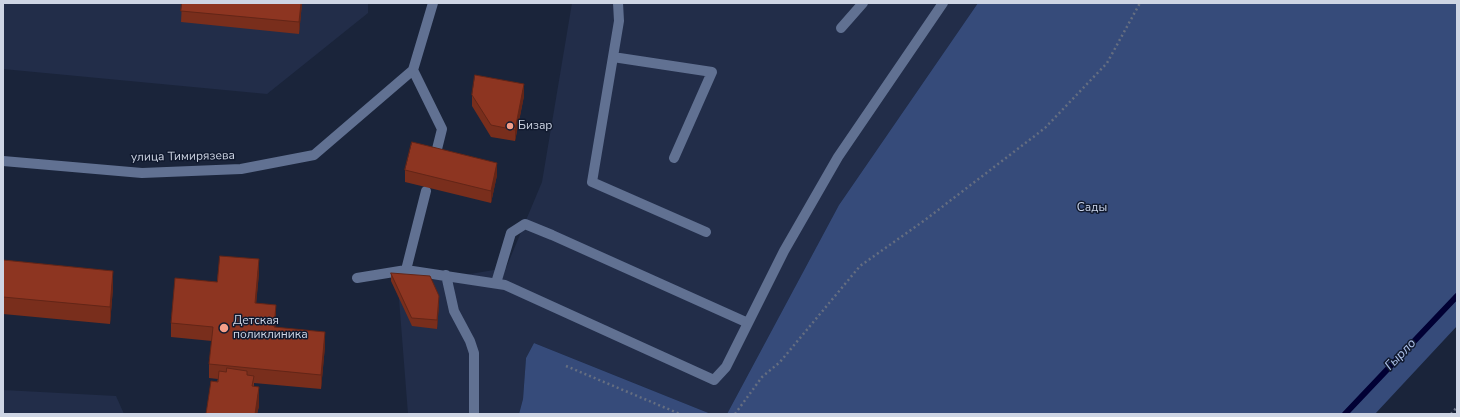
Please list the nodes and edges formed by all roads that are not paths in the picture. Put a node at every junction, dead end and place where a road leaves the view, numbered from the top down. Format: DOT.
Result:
graph roads {
  1 [pos="433,3"];
  2 [pos="618,3"];
  3 [pos="863,3"];
  4 [pos="944,3"];
  5 [pos="842,28"];
  6 [pos="613,57"];
  7 [pos="414,70"];
  8 [pos="437,149"];
  9 [pos="674,158"];
  10 [pos="3,161"];
  11 [pos="426,191"];
  12 [pos="706,232"];
  13 [pos="406,270"];
  14 [pos="446,275"];
  15 [pos="357,278"];
  16 [pos="496,283"];
  17 [pos="748,323"];
  18 [pos="474,414"];
  1 -- 7 [label="street"];
  2 -- 6 [label="street"];
  3 -- 5 [label="street"];
  4 -- 17 [label="street"];
  6 -- 9 [label="street"];
  6 -- 12 [label="street"];
  7 -- 8 [label="street"];
  7 -- 10 [label="street, улица Тимирязева"];
  11 -- 13 [label="street"];
  13 -- 14 [label="street"];
  13 -- 15 [label="street"];
  14 -- 16 [label="street"];
  14 -- 18 [label="street"];
  16 -- 17 [label="street"];
  16 -- 17 [label="street"];
}
